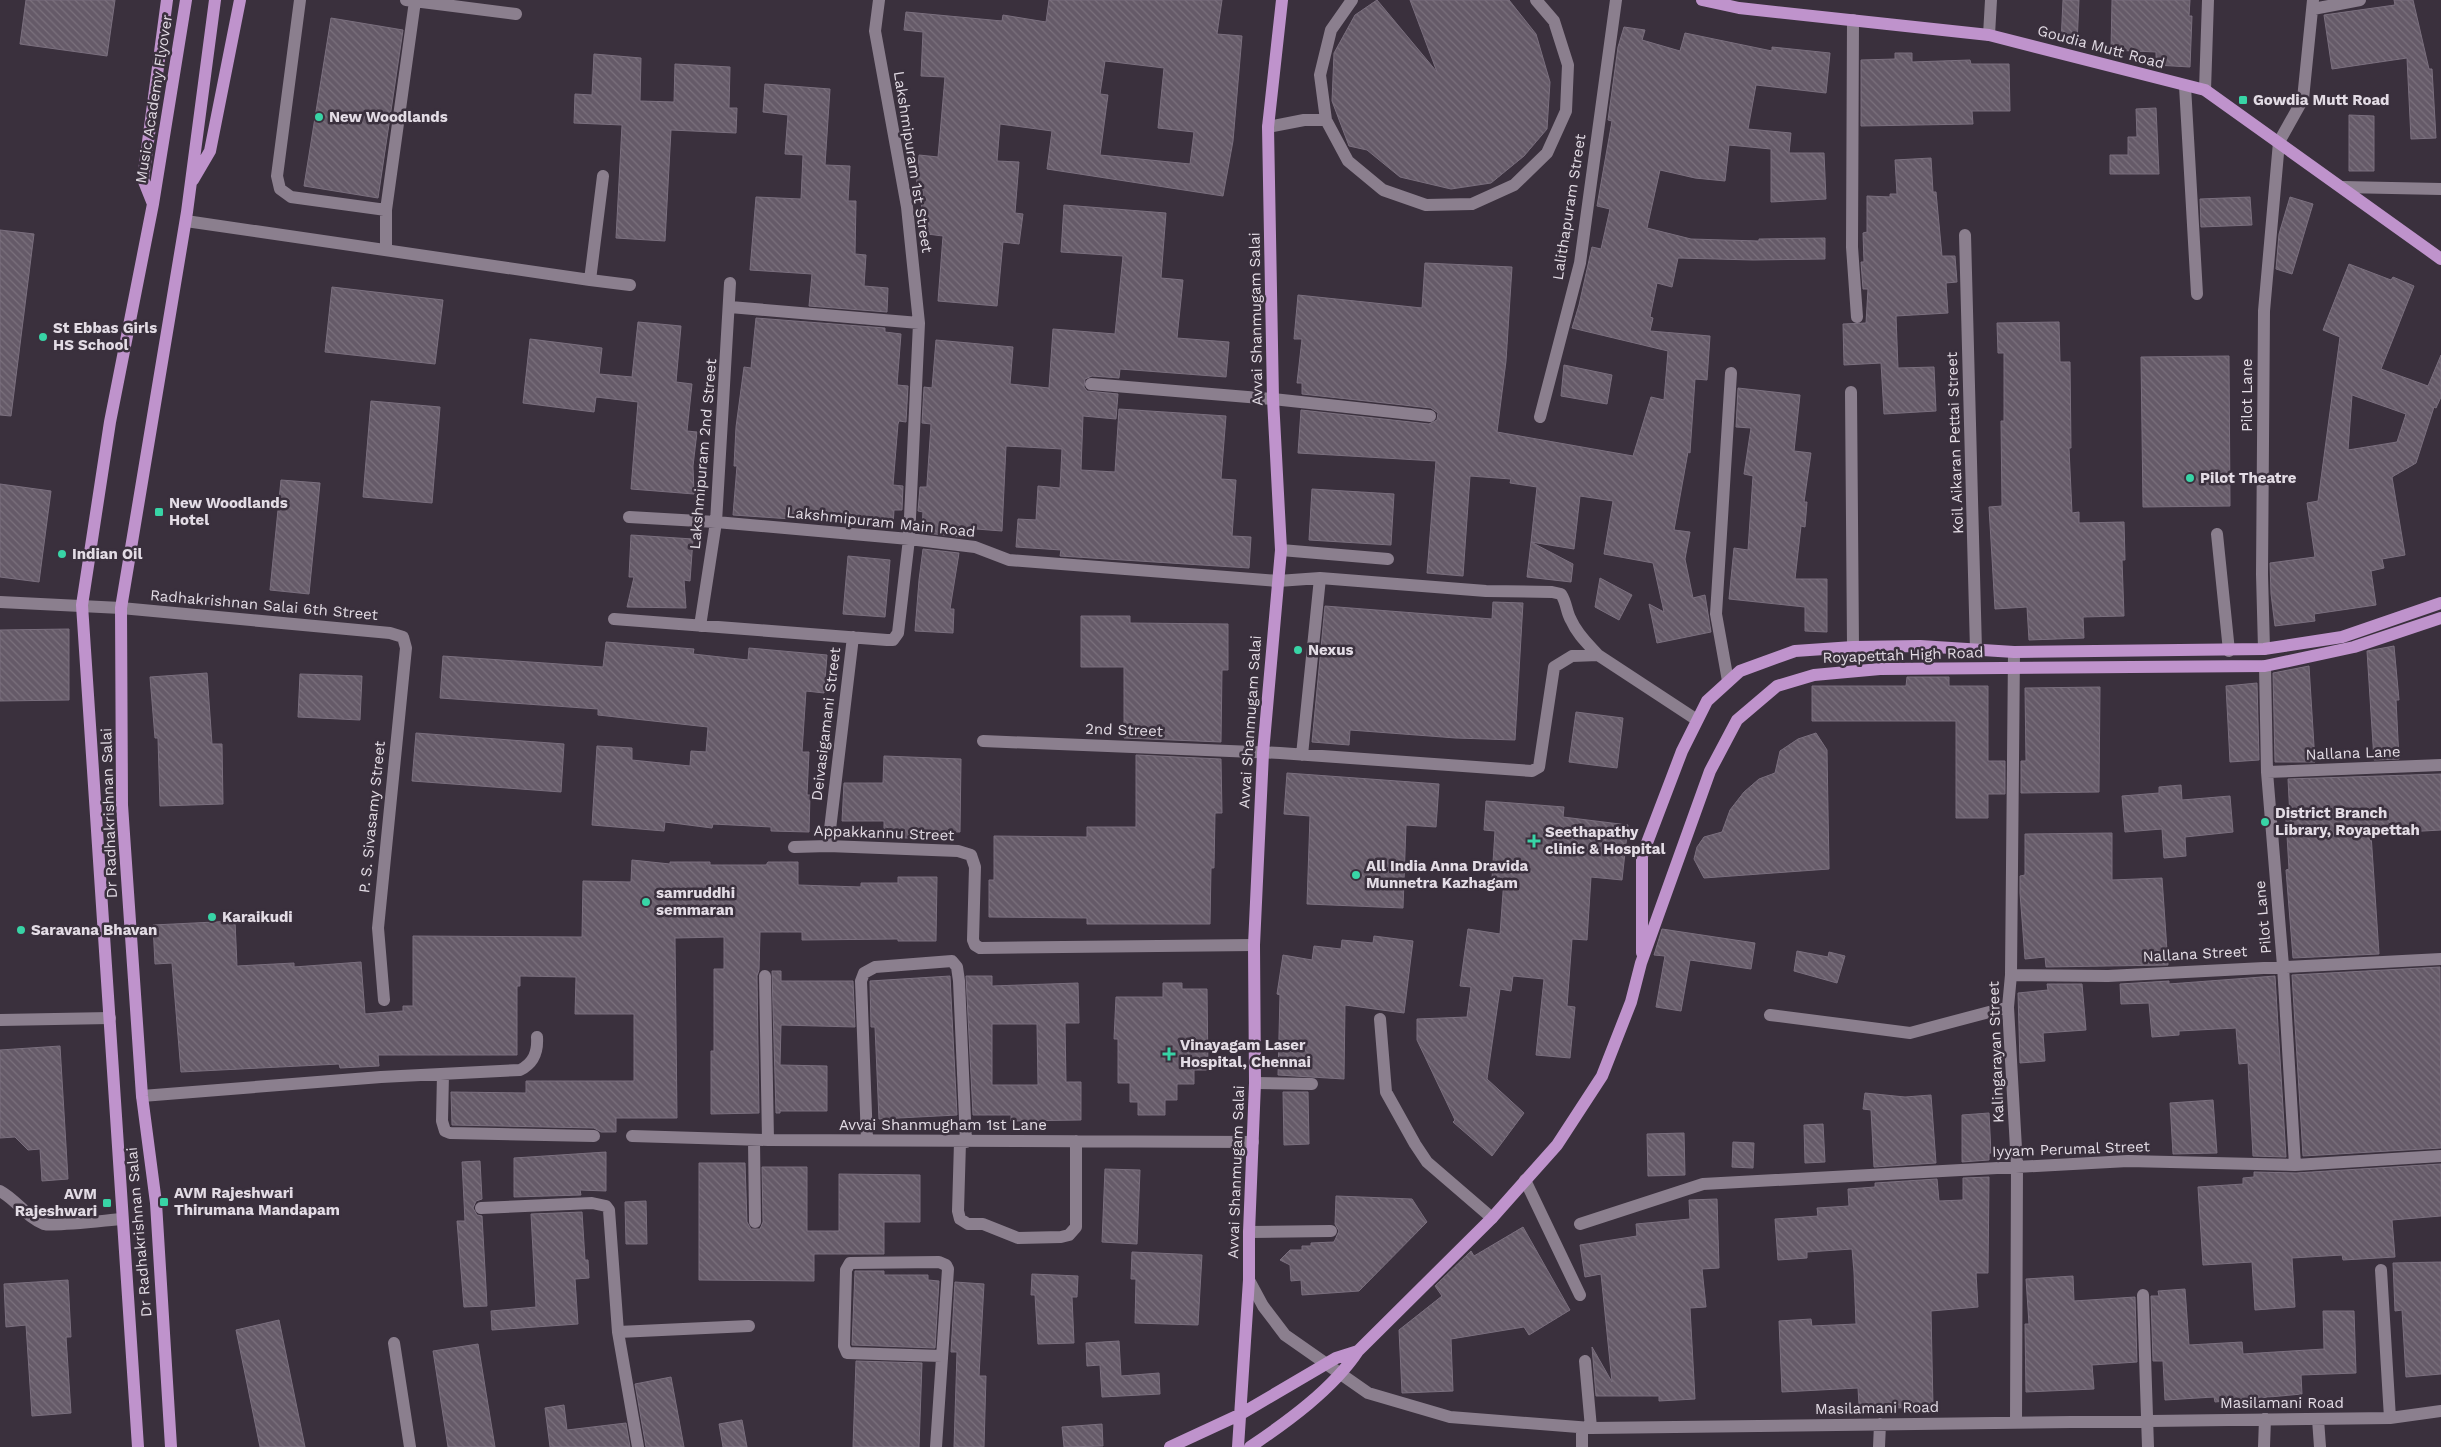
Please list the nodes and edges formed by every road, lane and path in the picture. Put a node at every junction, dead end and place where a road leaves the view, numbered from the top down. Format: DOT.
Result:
graph roads {
  1 [pos="167,0"];
  2 [pos="186,0"];
  3 [pos="215,0"];
  4 [pos="240,0"];
  5 [pos="300,0"];
  6 [pos="879,0"];
  7 [pos="1282,0"];
  8 [pos="1352,0"];
  9 [pos="1536,0"];
  10 [pos="1616,0"];
  11 [pos="1702,0"];
  12 [pos="1991,0"];
  13 [pos="2208,0"];
  14 [pos="2360,0"];
  15 [pos="411,1"];
  16 [pos="2313,4"];
  17 [pos="516,14"];
  18 [pos="1853,20"];
  19 [pos="1989,35"];
  20 [pos="2186,86"];
  21 [pos="2204,90"];
  22 [pos="1326,120"];
  23 [pos="1268,127"];
  24 [pos="2279,142"];
  25 [pos="603,176"];
  26 [pos="191,182"];
  27 [pos="2342,187"];
  28 [pos="2441,189"];
  29 [pos="153,204"];
  30 [pos="386,210"];
  31 [pos="186,221"];
  32 [pos="1965,235"];
  33 [pos="386,250"];
  34 [pos="2441,259"];
  35 [pos="590,280"];
  36 [pos="730,283"];
  37 [pos="630,285"];
  38 [pos="2197,294"];
  39 [pos="730,307"];
  40 [pos="1857,317"];
  41 [pos="919,323"];
  42 [pos="1730,373"];
  43 [pos="1091,384"];
  44 [pos="1851,392"];
  45 [pos="1273,399"];
  46 [pos="1430,416"];
  47 [pos="1540,417"];
  48 [pos="629,517"];
  49 [pos="716,522"];
  50 [pos="2217,534"];
  51 [pos="909,539"];
  52 [pos="1281,550"];
  53 [pos="1388,559"];
  54 [pos="1320,578"];
  55 [pos="1278,581"];
  56 [pos="0,602"];
  57 [pos="2441,603"];
  58 [pos="82,605"];
  59 [pos="121,608"];
  60 [pos="2441,618"];
  61 [pos="614,619"];
  62 [pos="700,626"];
  63 [pos="403,637"];
  64 [pos="853,637"];
  65 [pos="2264,643"];
  66 [pos="1853,647"];
  67 [pos="1976,650"];
  68 [pos="2229,651"];
  69 [pos="2014,652"];
  70 [pos="1598,655"];
  71 [pos="2265,666"];
  72 [pos="2014,668"];
  73 [pos="1728,681"];
  74 [pos="1697,720"];
  75 [pos="983,741"];
  76 [pos="1263,753"];
  77 [pos="1302,755"];
  78 [pos="2441,765"];
  79 [pos="2267,772"];
  80 [pos="828,846"];
  81 [pos="794,847"];
  82 [pos="1254,945"];
  83 [pos="2441,959"];
  84 [pos="1642,963"];
  85 [pos="2283,966"];
  86 [pos="2010,975"];
  87 [pos="765,976"];
  88 [pos="384,1000"];
  89 [pos="2008,1007"];
  90 [pos="1770,1015"];
  91 [pos="110,1018"];
  92 [pos="1380,1019"];
  93 [pos="0,1020"];
  94 [pos="537,1038"];
  95 [pos="443,1074"];
  96 [pos="1256,1083"];
  97 [pos="1312,1084"];
  98 [pos="142,1096"];
  99 [pos="594,1136"];
  100 [pos="632,1136"];
  101 [pos="754,1140"];
  102 [pos="768,1140"];
  103 [pos="867,1140"];
  104 [pos="1076,1141"];
  105 [pos="963,1142"];
  106 [pos="1253,1142"];
  107 [pos="2441,1156"];
  108 [pos="2295,1165"];
  109 [pos="2016,1166"];
  110 [pos="1525,1180"];
  111 [pos="0,1191"];
  112 [pos="481,1208"];
  113 [pos="1492,1218"];
  114 [pos="122,1219"];
  115 [pos="755,1222"];
  116 [pos="1580,1224"];
  117 [pos="1331,1231"];
  118 [pos="1248,1232"];
  119 [pos="2381,1270"];
  120 [pos="1249,1280"];
  121 [pos="1580,1295"];
  122 [pos="2144,1295"];
  123 [pos="749,1326"];
  124 [pos="618,1332"];
  125 [pos="394,1343"];
  126 [pos="1358,1351"];
  127 [pos="942,1356"];
  128 [pos="1586,1361"];
  129 [pos="1327,1363"];
  130 [pos="1341,1373"];
  131 [pos="2441,1411"];
  132 [pos="1239,1415"];
  133 [pos="2390,1418"];
  134 [pos="2265,1419"];
  135 [pos="2318,1419"];
  136 [pos="2147,1420"];
  137 [pos="2016,1422"];
  138 [pos="1880,1424"];
  139 [pos="1586,1428"];
  140 [pos="138,1447"];
  141 [pos="171,1447"];
  142 [pos="410,1447"];
  143 [pos="638,1447"];
  144 [pos="936,1447"];
  145 [pos="1170,1447"];
  146 [pos="1238,1447"];
  147 [pos="1250,1447"];
  148 [pos="1582,1447"];
  149 [pos="1880,1447"];
  150 [pos="2148,1447"];
  151 [pos="2264,1447"];
  152 [pos="2320,1447"];
  1 -- 29 [label="main road"];
  2 -- 29 [label="main road, Music Academy Flyover"];
  3 -- 26 [label="main road"];
  4 -- 26 [label="main road"];
  5 -- 30 [label="street"];
  6 -- 41 [label="street, Lakshmipuram 1st Street"];
  7 -- 23 [label="main road, Avvai Shanmugam Salai"];
  8 -- 22 [label="street"];
  9 -- 22 [label="street"];
  10 -- 47 [label="street, Lalithapuram Street"];
  11 -- 18 [label="main road, Goudia Mutt Road"];
  12 -- 19 [label="street"];
  13 -- 21 [label="street"];
  14 -- 16 [label="street"];
  15 -- 17 [label="street"];
  15 -- 30 [label="street"];
  16 -- 24 [label="street"];
  18 -- 19 [label="main road, Goudia Mutt Road"];
  18 -- 40 [label="street"];
  19 -- 20 [label="main road, Goudia Mutt Road"];
  20 -- 21 [label="main road, Goudia Mutt Road"];
  20 -- 38 [label="street"];
  21 -- 24 [label="main road, Goudia Mutt Road"];
  22 -- 23 [label="street"];
  23 -- 45 [label="main road, Avvai Shanmugam Salai"];
  24 -- 27 [label="main road, Goudia Mutt Road"];
  24 -- 65 [label="street, Pilot Lane"];
  25 -- 35 [label="street"];
  26 -- 31 [label="main road, Dr Radhakrishnan Salai"];
  27 -- 28 [label="street"];
  27 -- 34 [label="main road, Goudia Mutt Road"];
  29 -- 58 [label="main road, Dr Radhakrishnan Salai"];
  30 -- 33 [label="street"];
  31 -- 33 [label="street"];
  31 -- 59 [label="main road, Dr Radhakrishnan Salai"];
  32 -- 67 [label="street, Koil Aikaran Pettai Street"];
  33 -- 35 [label="street"];
  35 -- 37 [label="street"];
  36 -- 39 [label="street, Lakshmipuram 2nd Street"];
  39 -- 41 [label="street"];
  39 -- 49 [label="street, Lakshmipuram 2nd Street"];
  41 -- 51 [label="street, Lakshmipuram 1st Street"];
  42 -- 73 [label="street"];
  43 -- 45 [label="street"];
  44 -- 66 [label="street"];
  45 -- 46 [label="street"];
  45 -- 52 [label="main road, Avvai Shanmugam Salai"];
  48 -- 49 [label="street, Lakshmipuram Main Road"];
  49 -- 51 [label="street, Lakshmipuram Main Road"];
  49 -- 62 [label="street, Lakshmipuram 2nd Street"];
  50 -- 68 [label="street"];
  51 -- 55 [label="street, Lakshmipuram Main Road"];
  51 -- 64 [label="street, Lakshmipuram 1st Street"];
  52 -- 53 [label="street"];
  52 -- 55 [label="main road, Avvai Shanmugam Salai"];
  54 -- 55 [label="street, Lakshmipuram Main Road"];
  54 -- 70 [label="street, Lakshmipuram Main Road"];
  54 -- 77 [label="street"];
  55 -- 76 [label="main road, Avvai Shanmugam Salai"];
  56 -- 58 [label="street, Radhakrishnan Salai 6th Street"];
  57 -- 65 [label="main road, Royapettah High Road"];
  58 -- 59 [label="street, Radhakrishnan Salai 6th Street"];
  58 -- 91 [label="main road, Dr Radhakrishnan Salai"];
  59 -- 63 [label="street, Radhakrishnan Salai 6th Street"];
  59 -- 98 [label="main road, Dr Radhakrishnan Salai"];
  60 -- 71 [label="main road, Royapettah High Road"];
  61 -- 62 [label="street"];
  62 -- 64 [label="street"];
  63 -- 88 [label="street, P. S. Sivasamy Street"];
  64 -- 80 [label="street, Deivasigamani Street"];
  65 -- 68 [label="main road, Royapettah High Road"];
  66 -- 67 [label="main road, Royapettah High Road"];
  66 -- 73 [label="main road, Royapettah High Road"];
  67 -- 69 [label="main road, Royapettah High Road"];
  68 -- 69 [label="main road, Royapettah High Road"];
  69 -- 72 [label="street, Kalingarayan Street"];
  70 -- 74 [label="street"];
  70 -- 77 [label="street, 2nd Street"];
  71 -- 72 [label="main road, Royapettah High Road"];
  71 -- 79 [label="street, Pilot Lane"];
  72 -- 84 [label="main road, Royapettah High Road"];
  72 -- 86 [label="street, Kalingarayan Street"];
  73 -- 74 [label="main road, Royapettah High Road"];
  74 -- 84 [label="main road, Royapettah High Road"];
  75 -- 76 [label="street, 2nd Street"];
  76 -- 77 [label="street, 2nd Street"];
  76 -- 82 [label="main road, Avvai Shanmugam Salai"];
  78 -- 79 [label="street, Nallana Lane"];
  79 -- 85 [label="street, Pilot Lane"];
  80 -- 81 [label="street, Appakkannu Street"];
  80 -- 82 [label="street, Appakkannu Street"];
  82 -- 96 [label="main road, Avvai Shanmugam Salai"];
  83 -- 85 [label="street, Nallana Street"];
  84 -- 110 [label="main road"];
  85 -- 86 [label="street, Nallana Street"];
  85 -- 108 [label="street, Pilot Lane"];
  86 -- 89 [label="street, Kalingarayan Street"];
  87 -- 102 [label="street"];
  89 -- 90 [label="street"];
  89 -- 109 [label="street, Kalingarayan Street"];
  91 -- 93 [label="street"];
  91 -- 114 [label="main road, Dr Radhakrishnan Salai"];
  92 -- 113 [label="street"];
  94 -- 95 [label="street"];
  95 -- 98 [label="street"];
  95 -- 99 [label="street"];
  96 -- 97 [label="street"];
  96 -- 106 [label="main road, Avvai Shanmugam Salai"];
  98 -- 141 [label="main road, Dr Radhakrishnan Salai"];
  100 -- 101 [label="street, Avvai Shanmugham 1st Lane"];
  101 -- 102 [label="street, Avvai Shanmugham 1st Lane"];
  101 -- 115 [label="street"];
  102 -- 103 [label="street, Avvai Shanmugham 1st Lane"];
  103 -- 105 [label="street, Avvai Shanmugham 1st Lane"];
  103 -- 105 [label="street"];
  104 -- 105 [label="street, Avvai Shanmugham 1st Lane"];
  104 -- 105 [label="street"];
  104 -- 106 [label="street, Avvai Shanmugham 1st Lane"];
  106 -- 118 [label="main road, Avvai Shanmugam Salai"];
  107 -- 108 [label="street, Iyyam Perumal Street"];
  108 -- 109 [label="street, Iyyam Perumal Street"];
  109 -- 116 [label="street, Iyyam Perumal Street"];
  109 -- 137 [label="street, Kalingarayan Street"];
  110 -- 113 [label="main road"];
  110 -- 121 [label="street"];
  111 -- 114 [label="street"];
  112 -- 124 [label="street"];
  113 -- 126 [label="main road"];
  114 -- 140 [label="main road, Dr Radhakrishnan Salai"];
  117 -- 118 [label="street"];
  118 -- 120 [label="main road, Avvai Shanmugam Salai"];
  119 -- 133 [label="street"];
  120 -- 129 [label="street, Masilamani Road"];
  120 -- 132 [label="main road, Avvai Shanmugam Salai"];
  122 -- 136 [label="street"];
  123 -- 124 [label="street"];
  124 -- 143 [label="street"];
  125 -- 142 [label="street"];
  126 -- 129 [label="main road"];
  126 -- 130 [label="main road"];
  127 -- 127 [label="street"];
  127 -- 144 [label="street"];
  128 -- 139 [label="street"];
  129 -- 130 [label="street, Masilamani Road"];
  129 -- 132 [label="main road"];
  130 -- 139 [label="street, Masilamani Road"];
  130 -- 147 [label="main road"];
  131 -- 133 [label="street, Masilamani Road"];
  132 -- 145 [label="main road"];
  132 -- 146 [label="main road, Avvai Shanmugam Salai"];
  133 -- 135 [label="street, Masilamani Road"];
  134 -- 135 [label="street, Masilamani Road"];
  134 -- 136 [label="street, Masilamani Road"];
  134 -- 151 [label="street"];
  135 -- 152 [label="street"];
  136 -- 137 [label="street, Masilamani Road"];
  136 -- 150 [label="street"];
  137 -- 138 [label="street, Masilamani Road"];
  138 -- 139 [label="street, Masilamani Road"];
  138 -- 149 [label="street"];
  139 -- 148 [label="street"];
}
